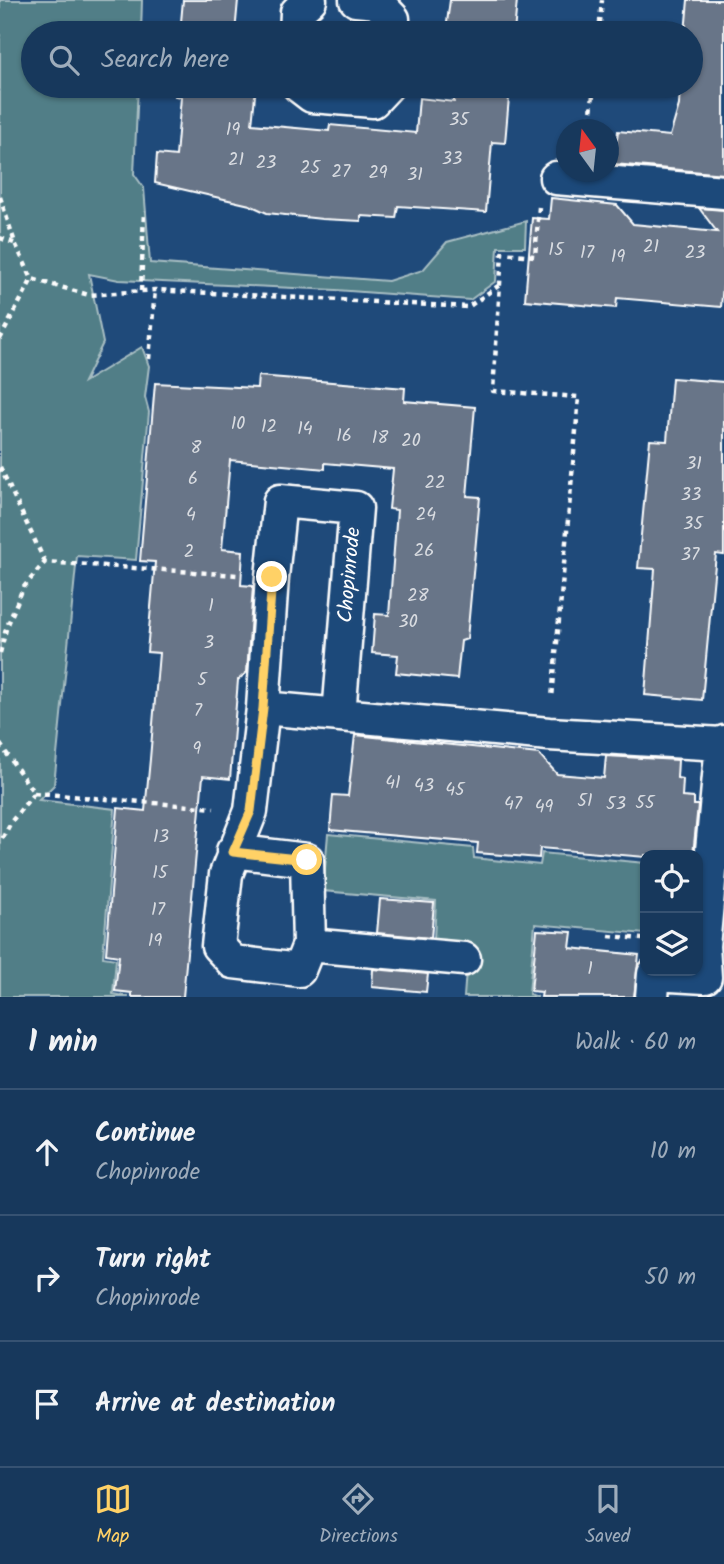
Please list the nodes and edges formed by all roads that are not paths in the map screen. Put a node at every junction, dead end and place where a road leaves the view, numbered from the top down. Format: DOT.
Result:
graph roads {
  1 [pos="310,0"];
  2 [pos="370,1"];
  3 [pos="297,21"];
  4 [pos="393,21"];
  5 [pos="336,98"];
  6 [pos="376,98"];
  7 [pos="604,182"];
  8 [pos="724,192"];
  9 [pos="263,708"];
  10 [pos="339,715"];
  11 [pos="723,743"];
  12 [pos="233,852"];
  13 [pos="309,945"];
  14 [pos="464,959"];
  15 [pos="714,978"];
  16 [pos="652,997"];
  1 -- 3 [label="street"];
  2 -- 4 [label="street"];
  5 -- 6 [label="street"];
  7 -- 8 [label="street"];
  9 -- 10 [label="street"];
  9 -- 10 [label="street, Chopinrode"];
  9 -- 12 [label="street, Chopinrode"];
  10 -- 11 [label="street"];
  11 -- 15 [label="street"];
  12 -- 13 [label="street"];
  12 -- 13 [label="street, Chopinrode"];
  13 -- 14 [label="street"];
  15 -- 16 [label="street"];
}
